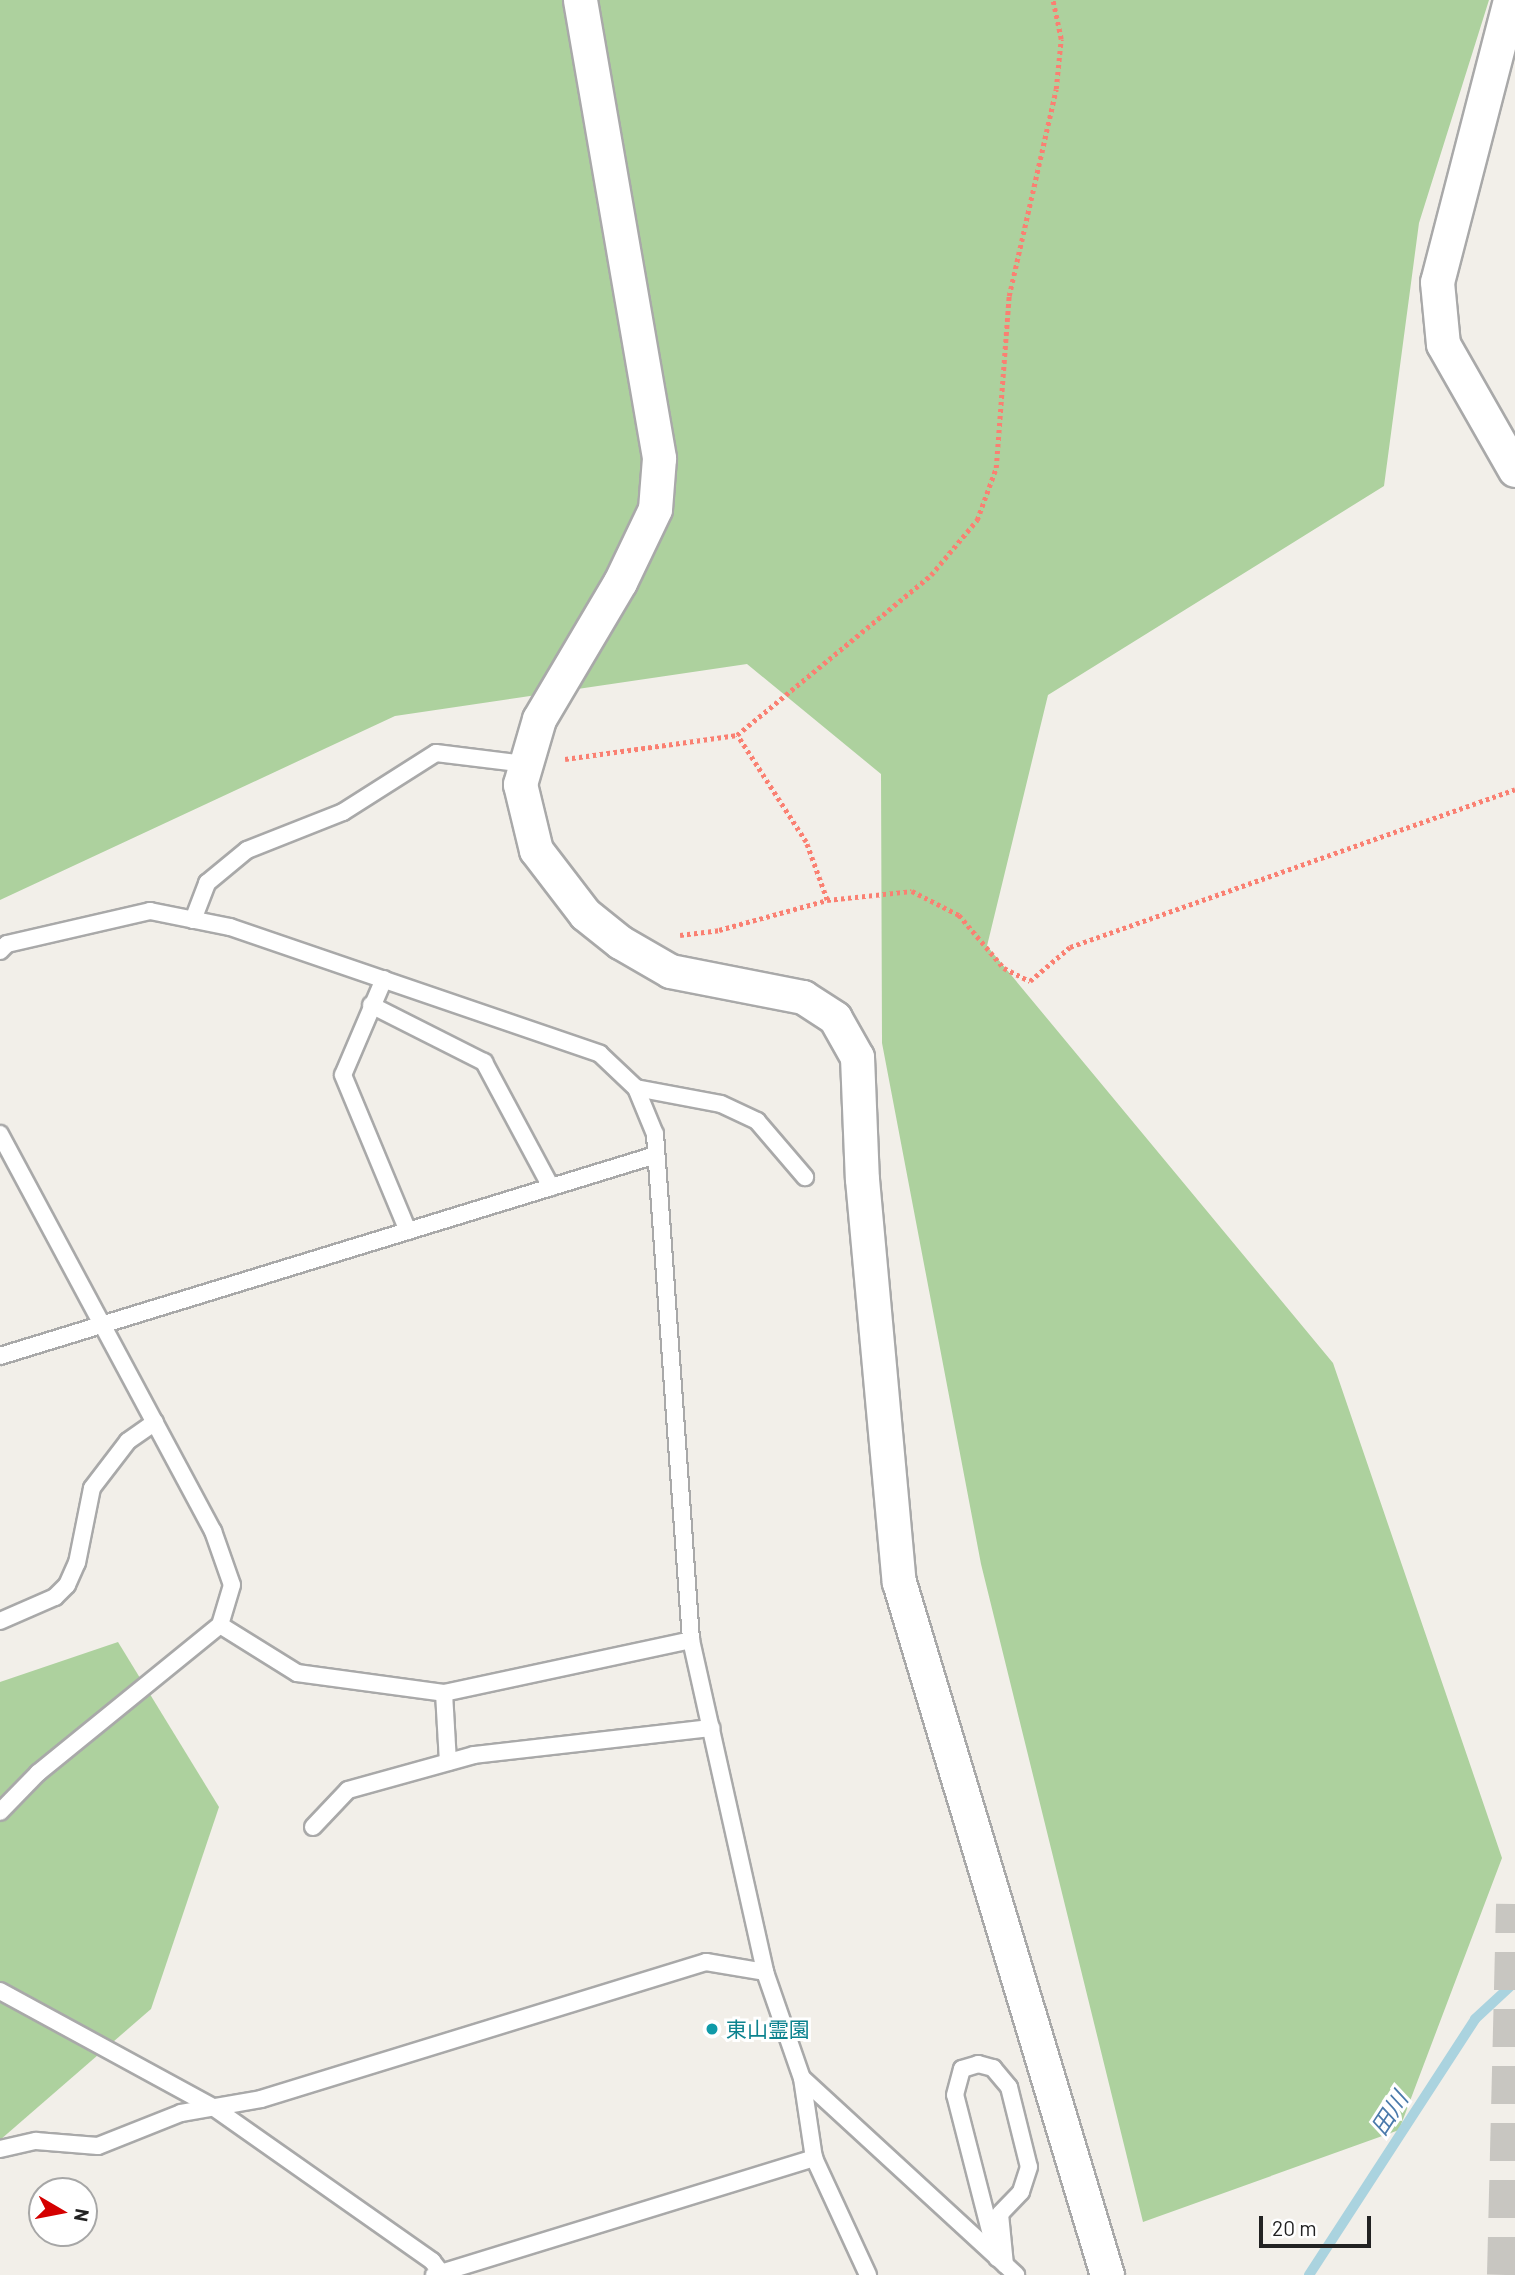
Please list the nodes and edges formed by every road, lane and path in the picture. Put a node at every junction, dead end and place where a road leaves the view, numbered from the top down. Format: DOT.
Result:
graph roads {
  1 [pos="580,0"];
  2 [pos="1052,0"];
  3 [pos="1510,0"];
  4 [pos="1515,470"];
  5 [pos="737,735"];
  6 [pos="526,764"];
  7 [pos="1515,789"];
  8 [pos="827,900"];
  9 [pos="193,920"];
  10 [pos="620,942"];
  11 [pos="0,951"];
  12 [pos="384,979"];
  13 [pos="371,1005"];
  14 [pos="636,1088"];
  15 [pos="0,1134"];
  16 [pos="656,1154"];
  17 [pos="805,1177"];
  18 [pos="551,1187"];
  19 [pos="408,1231"];
  20 [pos="103,1324"];
  21 [pos="0,1356"];
  22 [pos="155,1422"];
  23 [pos="0,1621"];
  24 [pos="220,1625"];
  25 [pos="691,1640"];
  26 [pos="444,1693"];
  27 [pos="711,1728"];
  28 [pos="448,1762"];
  29 [pos="0,1812"];
  30 [pos="313,1827"];
  31 [pos="765,1972"];
  32 [pos="0,1991"];
  33 [pos="802,2078"];
  34 [pos="213,2107"];
  35 [pos="0,2149"];
  36 [pos="814,2158"];
  37 [pos="1006,2266"];
  38 [pos="439,2274"];
  39 [pos="867,2275"];
  40 [pos="1107,2275"];
  1 -- 6 [label="street"];
  2 -- 5 [label="path"];
  3 -- 4 [label="street"];
  5 -- 6 [label="path"];
  5 -- 8 [label="path"];
  6 -- 9 [label="lane"];
  6 -- 10 [label="street"];
  7 -- 8 [label="path"];
  8 -- 10 [label="path"];
  9 -- 11 [label="lane"];
  9 -- 12 [label="lane"];
  10 -- 40 [label="street"];
  12 -- 13 [label="lane"];
  12 -- 14 [label="lane"];
  13 -- 18 [label="lane"];
  13 -- 19 [label="lane"];
  14 -- 16 [label="lane"];
  14 -- 17 [label="lane"];
  15 -- 20 [label="lane"];
  16 -- 18 [label="lane"];
  16 -- 25 [label="lane"];
  18 -- 19 [label="lane"];
  19 -- 20 [label="lane"];
  20 -- 21 [label="lane"];
  20 -- 22 [label="lane"];
  22 -- 23 [label="lane"];
  22 -- 24 [label="lane"];
  24 -- 26 [label="lane"];
  24 -- 29 [label="lane"];
  25 -- 26 [label="lane"];
  25 -- 27 [label="lane"];
  26 -- 28 [label="lane"];
  27 -- 28 [label="lane"];
  27 -- 31 [label="lane"];
  28 -- 30 [label="lane"];
  31 -- 33 [label="lane"];
  31 -- 34 [label="lane"];
  32 -- 34 [label="lane"];
  33 -- 36 [label="lane"];
  33 -- 37 [label="lane"];
  34 -- 35 [label="lane"];
  34 -- 38 [label="lane"];
  36 -- 38 [label="lane"];
  36 -- 39 [label="lane"];
  37 -- 37 [label="lane"];
}
